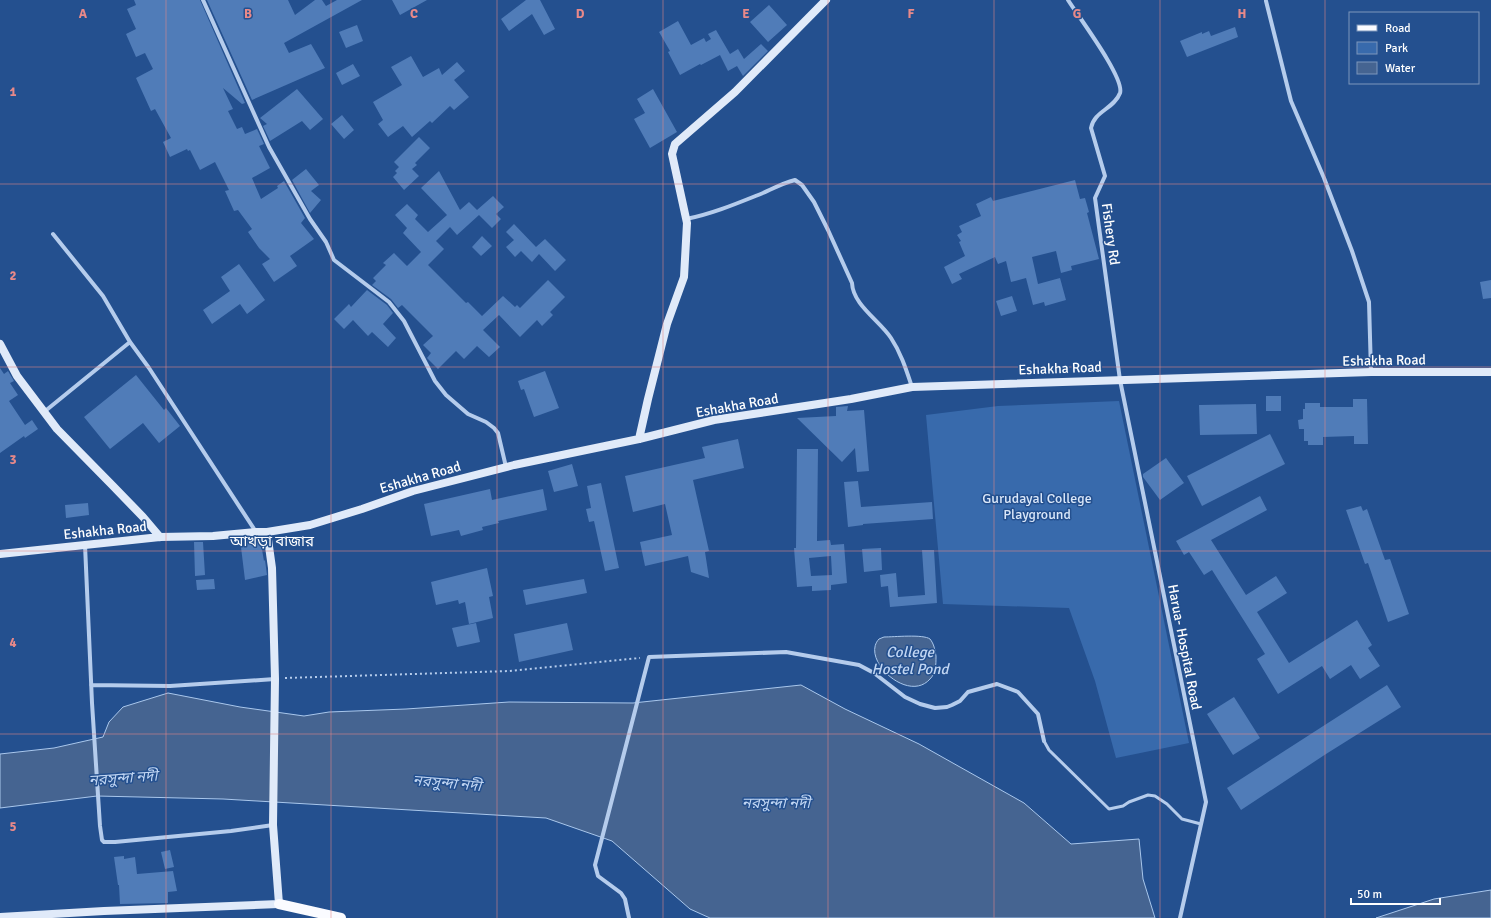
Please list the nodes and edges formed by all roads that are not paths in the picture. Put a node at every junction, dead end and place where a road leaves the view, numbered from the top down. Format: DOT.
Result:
graph roads {
  1 [pos="203,0"];
  2 [pos="826,0"];
  3 [pos="1068,0"];
  4 [pos="1266,1"];
  5 [pos="686,219"];
  6 [pos="54,234"];
  7 [pos="130,342"];
  8 [pos="0,344"];
  9 [pos="1372,372"];
  10 [pos="1491,372"];
  11 [pos="1120,380"];
  12 [pos="912,387"];
  13 [pos="44,412"];
  14 [pos="639,439"];
  15 [pos="506,467"];
  16 [pos="256,532"];
  17 [pos="267,532"];
  18 [pos="160,537"];
  19 [pos="85,545"];
  20 [pos="0,554"];
  21 [pos="275,679"];
  22 [pos="91,685"];
  23 [pos="1044,741"];
  24 [pos="273,821"];
  25 [pos="1201,824"];
  26 [pos="279,904"];
  27 [pos="1181,916"];
  28 [pos="1,917"];
  29 [pos="341,918"];
  30 [pos="629,918"];
  1 -- 15 [label="street"];
  2 -- 5 [label="street"];
  3 -- 11 [label="street, Fishery Rd"];
  4 -- 9 [label="street"];
  5 -- 12 [label="street"];
  5 -- 14 [label="street"];
  6 -- 7 [label="street"];
  7 -- 13 [label="street"];
  7 -- 16 [label="street"];
  8 -- 13 [label="street"];
  9 -- 10 [label="street, Eshakha Road"];
  9 -- 11 [label="street, Eshakha Road"];
  11 -- 12 [label="street, Eshakha Road"];
  11 -- 25 [label="street, Harua- Hospital Road"];
  12 -- 14 [label="street, Eshakha Road"];
  13 -- 18 [label="street"];
  14 -- 15 [label="street, Eshakha Road"];
  15 -- 17 [label="street, Eshakha Road"];
  16 -- 17 [label="street, Eshakha Road"];
  16 -- 18 [label="street, Eshakha Road"];
  17 -- 21 [label="street"];
  18 -- 19 [label="street, Eshakha Road"];
  19 -- 20 [label="street, Eshakha Road"];
  19 -- 22 [label="street"];
  21 -- 22 [label="street"];
  21 -- 24 [label="street"];
  22 -- 24 [label="street"];
  23 -- 25 [label="lane"];
  23 -- 30 [label="street"];
  24 -- 26 [label="street"];
  25 -- 27 [label="street, Harua- Hospital Road"];
  26 -- 28 [label="street"];
  26 -- 29 [label="main road"];
}
